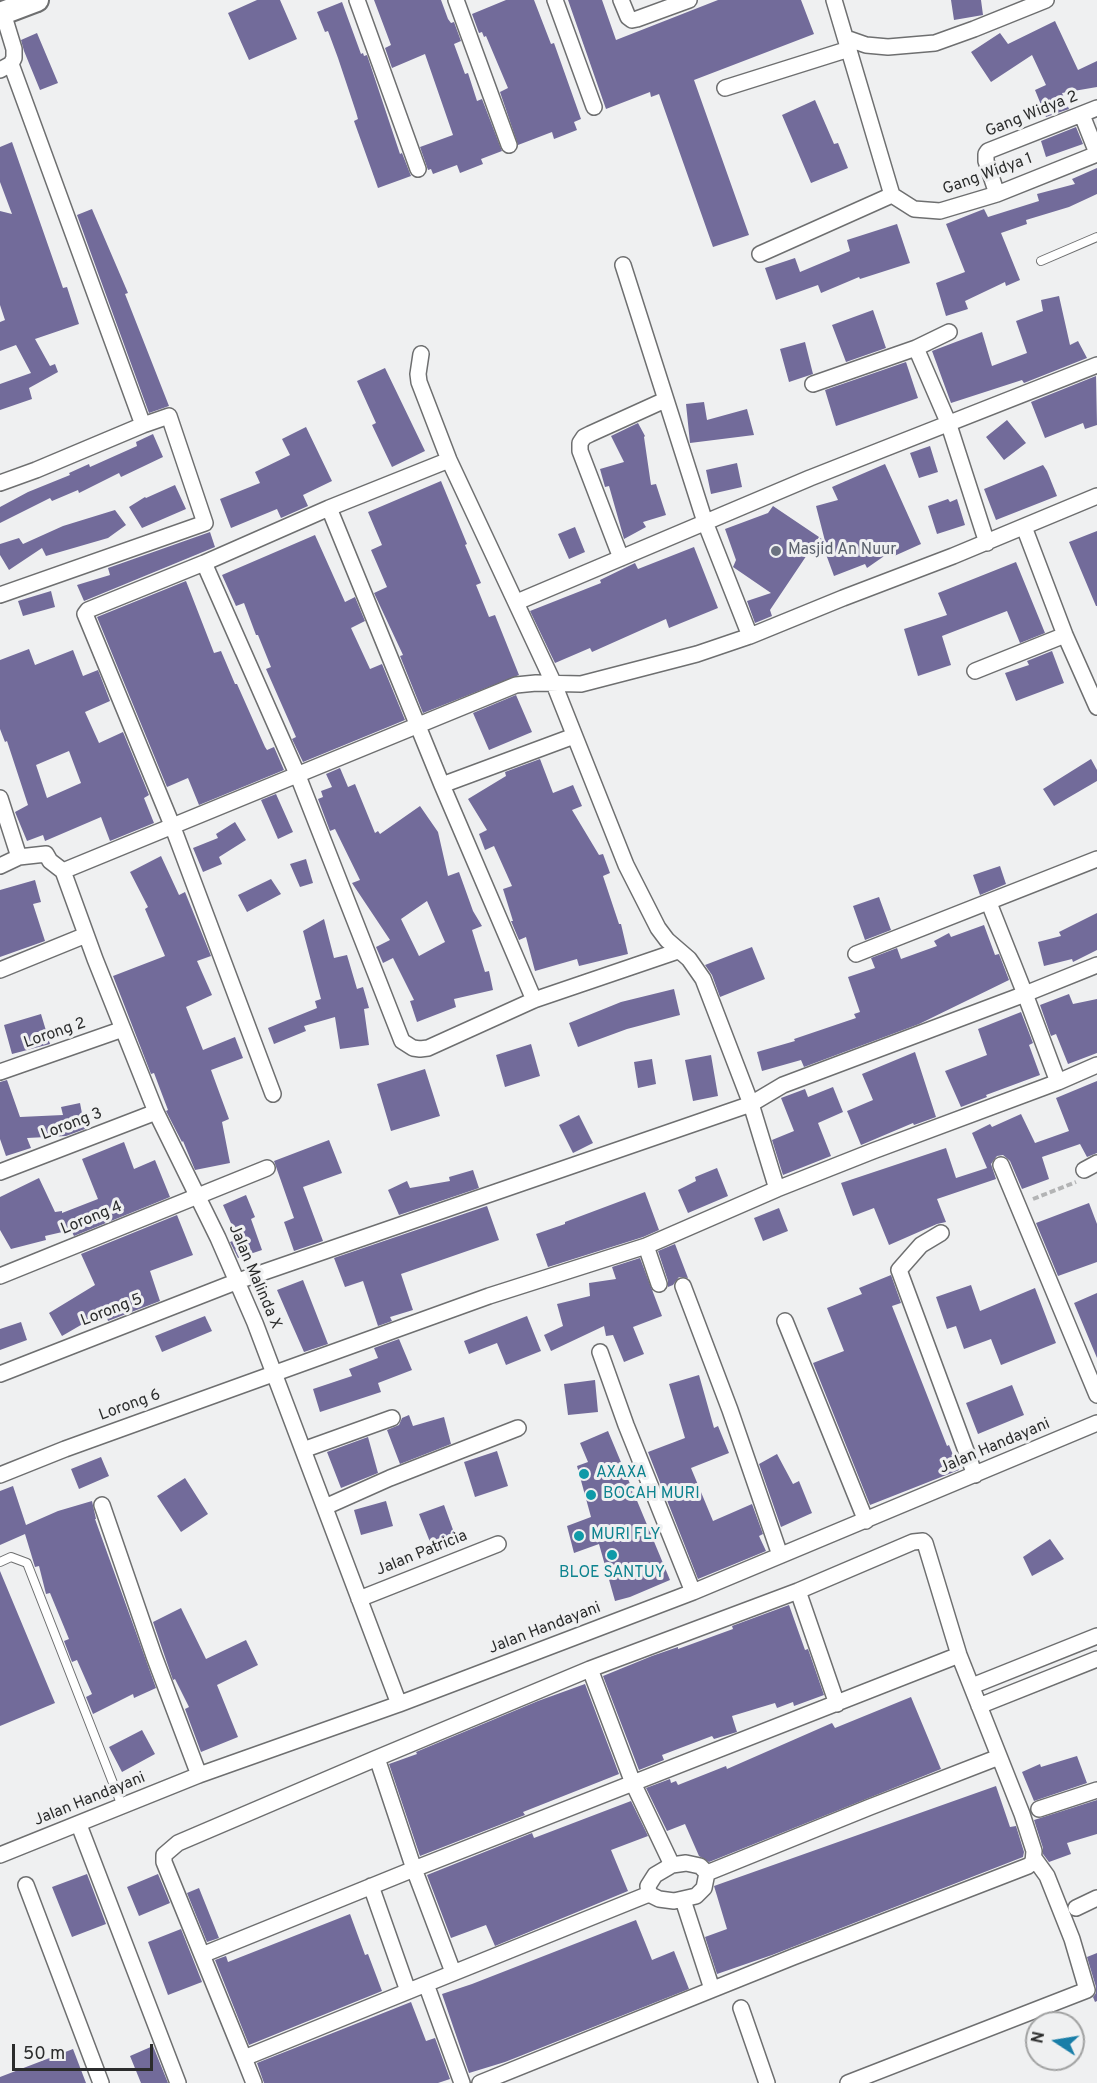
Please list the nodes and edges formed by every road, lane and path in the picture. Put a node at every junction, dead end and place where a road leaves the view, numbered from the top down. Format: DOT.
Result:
graph roads {
  1 [pos="37,0"];
  2 [pos="357,0"];
  3 [pos="456,0"];
  4 [pos="555,0"];
  5 [pos="621,0"];
  6 [pos="689,0"];
  7 [pos="834,0"];
  8 [pos="1046,0"];
  9 [pos="1,13"];
  10 [pos="847,44"];
  11 [pos="6,67"];
  12 [pos="725,88"];
  13 [pos="594,108"];
  14 [pos="1097,108"];
  15 [pos="1082,115"];
  16 [pos="509,145"];
  17 [pos="1097,153"];
  18 [pos="418,169"];
  19 [pos="997,194"];
  20 [pos="892,195"];
  21 [pos="1097,237"];
  22 [pos="760,254"];
  23 [pos="1041,261"];
  24 [pos="623,265"];
  25 [pos="949,332"];
  26 [pos="915,348"];
  27 [pos="421,354"];
  28 [pos="1097,364"];
  29 [pos="813,384"];
  30 [pos="664,400"];
  31 [pos="948,422"];
  32 [pos="143,425"];
  33 [pos="449,460"];
  34 [pos="0,483"];
  35 [pos="1097,496"];
  36 [pos="329,508"];
  37 [pos="705,522"];
  38 [pos="1024,527"];
  39 [pos="987,543"];
  40 [pos="621,558"];
  41 [pos="204,563"];
  42 [pos="0,595"];
  43 [pos="517,602"];
  44 [pos="1065,635"];
  45 [pos="750,636"];
  46 [pos="975,671"];
  47 [pos="554,684"];
  48 [pos="1097,707"];
  49 [pos="418,726"];
  50 [pos="574,736"];
  51 [pos="298,776"];
  52 [pos="442,785"];
  53 [pos="0,798"];
  54 [pos="172,825"];
  55 [pos="19,857"];
  56 [pos="1097,859"];
  57 [pos="0,866"];
  58 [pos="63,871"];
  59 [pos="988,903"];
  60 [pos="86,935"];
  61 [pos="678,951"];
  62 [pos="856,954"];
  63 [pos="1097,965"];
  64 [pos="0,970"];
  65 [pos="1025,994"];
  66 [pos="534,1000"];
  67 [pos="123,1029"];
  68 [pos="1097,1065"];
  69 [pos="0,1072"];
  70 [pos="1058,1082"];
  71 [pos="273,1094"];
  72 [pos="751,1104"];
  73 [pos="156,1112"];
  74 [pos="1001,1165"];
  75 [pos="1090,1167"];
  76 [pos="267,1168"];
  77 [pos="0,1172"];
  78 [pos="777,1190"];
  79 [pos="198,1196"];
  80 [pos="1018,1205"];
  81 [pos="941,1233"];
  82 [pos="645,1246"];
  83 [pos="0,1276"];
  84 [pos="238,1281"];
  85 [pos="659,1284"];
  86 [pos="683,1286"];
  87 [pos="785,1321"];
  88 [pos="600,1352"];
  89 [pos="274,1372"];
  90 [pos="0,1374"];
  91 [pos="1097,1395"];
  92 [pos="392,1418"];
  93 [pos="1097,1423"];
  94 [pos="518,1428"];
  95 [pos="303,1450"];
  96 [pos="0,1475"];
  97 [pos="975,1475"];
  98 [pos="102,1505"];
  99 [pos="325,1507"];
  100 [pos="866,1521"];
  101 [pos="498,1544"];
  102 [pos="780,1555"];
  103 [pos="0,1562"];
  104 [pos="798,1591"];
  105 [pos="693,1592"];
  106 [pos="359,1599"];
  107 [pos="1097,1636"];
  108 [pos="959,1655"];
  109 [pos="1097,1659"];
  110 [pos="590,1669"];
  111 [pos="972,1686"];
  112 [pos="399,1704"];
  113 [pos="837,1704"];
  114 [pos="979,1706"];
  115 [pos="999,1757"];
  116 [pos="377,1758"];
  117 [pos="200,1775"];
  118 [pos="633,1783"];
  119 [pos="1097,1790"];
  120 [pos="122,1806"];
  121 [pos="1039,1809"];
  122 [pos="79,1825"];
  123 [pos="0,1855"];
  124 [pos="1034,1858"];
  125 [pos="672,1865"];
  126 [pos="414,1869"];
  127 [pos="707,1873"];
  128 [pos="26,1885"];
  129 [pos="372,1886"];
  130 [pos="649,1894"];
  131 [pos="1097,1898"];
  132 [pos="683,1900"];
  133 [pos="1076,1908"];
  134 [pos="202,1955"];
  135 [pos="453,1972"];
  136 [pos="426,1984"];
  137 [pos="712,1989"];
  138 [pos="408,1991"];
  139 [pos="741,2008"];
  140 [pos="244,2058"];
  141 [pos="101,2083"];
  142 [pos="178,2083"];
  143 [pos="254,2083"];
  144 [pos="462,2083"];
  145 [pos="480,2083"];
  146 [pos="767,2083"];
  147 [pos="848,2083"];
  1 -- 9 [label="street"];
  2 -- 18 [label="street"];
  3 -- 16 [label="street"];
  4 -- 13 [label="street"];
  5 -- 6 [label="street"];
  7 -- 10 [label="street"];
  8 -- 10 [label="street"];
  9 -- 11 [label="street"];
  10 -- 12 [label="street"];
  10 -- 20 [label="street"];
  11 -- 32 [label="street"];
  14 -- 15 [label="street, Gang Widya 2"];
  15 -- 17 [label="street"];
  15 -- 19 [label="street, Gang Widya 2"];
  17 -- 19 [label="street, Gang Widya 1"];
  19 -- 20 [label="street, Gang Widya 1"];
  20 -- 22 [label="street"];
  21 -- 23 [label="lane"];
  24 -- 30 [label="street"];
  25 -- 26 [label="street"];
  26 -- 29 [label="street"];
  26 -- 31 [label="street"];
  27 -- 33 [label="street"];
  28 -- 31 [label="street"];
  30 -- 37 [label="street"];
  30 -- 40 [label="street"];
  31 -- 37 [label="street"];
  31 -- 39 [label="street"];
  32 -- 34 [label="street"];
  32 -- 42 [label="street"];
  33 -- 36 [label="street"];
  33 -- 43 [label="street"];
  35 -- 38 [label="street"];
  36 -- 41 [label="street"];
  36 -- 49 [label="street"];
  37 -- 40 [label="street"];
  37 -- 45 [label="street"];
  38 -- 39 [label="street"];
  38 -- 44 [label="street"];
  39 -- 45 [label="street"];
  40 -- 43 [label="street"];
  41 -- 51 [label="street"];
  41 -- 54 [label="street"];
  43 -- 47 [label="street"];
  44 -- 46 [label="street"];
  44 -- 48 [label="street"];
  45 -- 47 [label="street"];
  47 -- 49 [label="street"];
  47 -- 50 [label="street"];
  49 -- 51 [label="street"];
  49 -- 52 [label="street"];
  50 -- 52 [label="street"];
  50 -- 61 [label="street"];
  51 -- 54 [label="street"];
  51 -- 66 [label="street"];
  52 -- 66 [label="street"];
  53 -- 55 [label="street"];
  54 -- 58 [label="street"];
  54 -- 71 [label="street"];
  55 -- 57 [label="street"];
  55 -- 58 [label="street"];
  56 -- 59 [label="street"];
  58 -- 60 [label="street, Jalan Malinda X"];
  59 -- 62 [label="street"];
  59 -- 65 [label="street"];
  60 -- 64 [label="street"];
  60 -- 67 [label="street, Jalan Malinda X"];
  61 -- 66 [label="street"];
  61 -- 72 [label="street"];
  63 -- 65 [label="street, Lorong 5"];
  65 -- 70 [label="street"];
  65 -- 72 [label="street, Lorong 5"];
  67 -- 69 [label="street, Lorong 2"];
  67 -- 73 [label="street, Jalan Malinda X"];
  68 -- 70 [label="street, Lorong 6"];
  70 -- 78 [label="street, Lorong 6"];
  72 -- 78 [label="street"];
  72 -- 84 [label="street, Lorong 5"];
  73 -- 77 [label="street, Lorong 3"];
  73 -- 79 [label="street, Jalan Malinda X"];
  74 -- 80 [label="street"];
  75 -- 80 [label="path"];
  76 -- 79 [label="street, Lorong 4"];
  78 -- 82 [label="street, Lorong 6"];
  79 -- 83 [label="street, Lorong 4"];
  79 -- 84 [label="street, Jalan Malinda X"];
  80 -- 91 [label="street"];
  81 -- 97 [label="street"];
  82 -- 85 [label="street"];
  82 -- 89 [label="street, Lorong 6"];
  84 -- 89 [label="street, Jalan Malinda X"];
  84 -- 90 [label="street, Lorong 5"];
  86 -- 102 [label="street"];
  87 -- 100 [label="street"];
  88 -- 105 [label="street"];
  89 -- 95 [label="street, Jalan Malinda X"];
  89 -- 96 [label="street, Lorong 6"];
  92 -- 95 [label="street"];
  93 -- 97 [label="street, Jalan Handayani"];
  94 -- 99 [label="street"];
  95 -- 99 [label="street, Jalan Malinda X"];
  97 -- 100 [label="street, Jalan Handayani"];
  98 -- 117 [label="street"];
  99 -- 106 [label="street, Jalan Malinda X"];
  100 -- 102 [label="street, Jalan Handayani"];
  101 -- 106 [label="street, Jalan Patricia"];
  102 -- 105 [label="street, Jalan Handayani"];
  103 -- 120 [label="lane"];
  104 -- 108 [label="street"];
  104 -- 110 [label="street"];
  104 -- 113 [label="street"];
  105 -- 112 [label="street, Jalan Handayani"];
  106 -- 112 [label="street, Jalan Malinda X"];
  107 -- 111 [label="street"];
  108 -- 111 [label="street"];
  108 -- 113 [label="street"];
  109 -- 114 [label="street"];
  110 -- 116 [label="street"];
  110 -- 118 [label="street"];
  111 -- 114 [label="street"];
  112 -- 117 [label="street, Jalan Handayani"];
  113 -- 118 [label="street"];
  114 -- 115 [label="street"];
  115 -- 124 [label="street"];
  115 -- 127 [label="street"];
  116 -- 126 [label="street"];
  116 -- 134 [label="street"];
  117 -- 120 [label="street, Jalan Handayani"];
  118 -- 125 [label="street"];
  118 -- 126 [label="street"];
  119 -- 121 [label="street"];
  120 -- 122 [label="street, Jalan Handayani"];
  122 -- 123 [label="street, Jalan Handayani"];
  122 -- 142 [label="street"];
  124 -- 137 [label="street"];
  124 -- 147 [label="street"];
  125 -- 127 [label="street"];
  125 -- 130 [label="street"];
  126 -- 129 [label="street"];
  126 -- 135 [label="street"];
  127 -- 132 [label="street"];
  128 -- 141 [label="street"];
  129 -- 134 [label="street"];
  129 -- 138 [label="street"];
  130 -- 132 [label="street"];
  130 -- 135 [label="street"];
  131 -- 133 [label="street"];
  132 -- 137 [label="street"];
  134 -- 140 [label="street"];
  135 -- 136 [label="street"];
  136 -- 138 [label="street"];
  136 -- 144 [label="street"];
  137 -- 145 [label="street"];
  138 -- 140 [label="street"];
  139 -- 146 [label="street"];
  140 -- 143 [label="street"];
}
